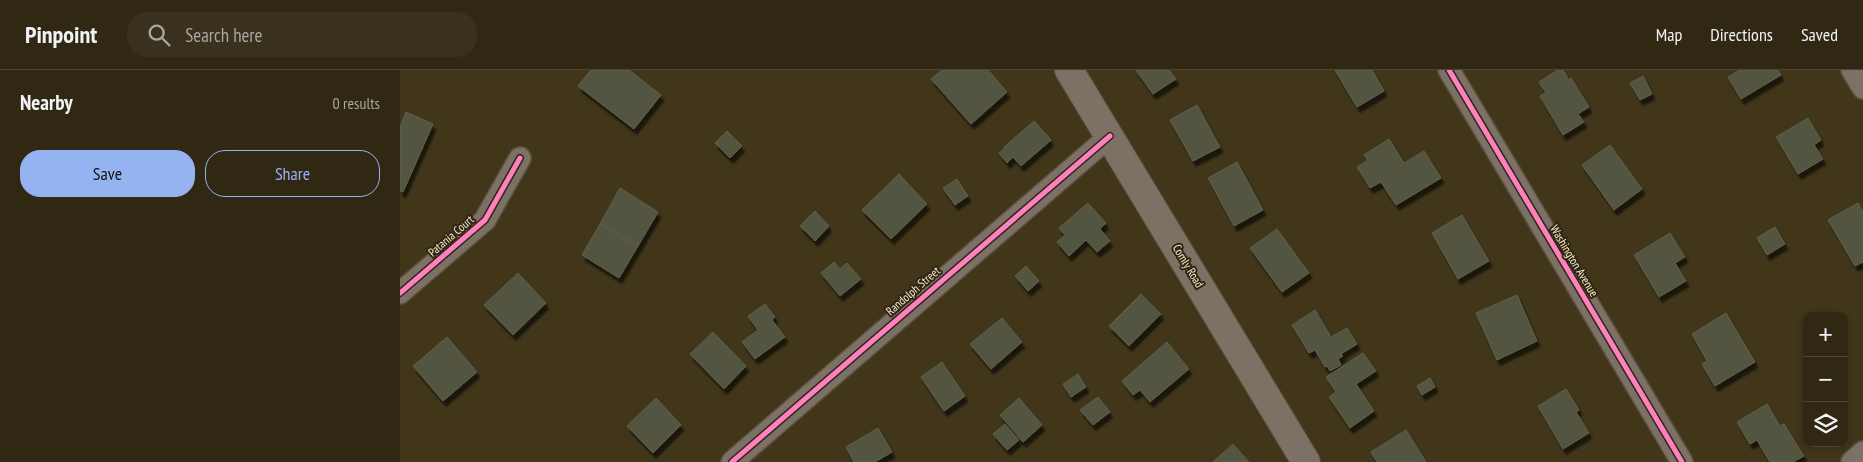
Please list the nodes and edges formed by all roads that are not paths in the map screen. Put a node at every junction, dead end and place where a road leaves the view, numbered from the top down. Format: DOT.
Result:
graph roads {
  1 [pos="1069,70"];
  2 [pos="1449,70"];
  3 [pos="1852,70"];
  4 [pos="1863,88"];
  5 [pos="1110,136"];
  6 [pos="520,158"];
  7 [pos="400,293"];
  8 [pos="1863,452"];
  9 [pos="732,462"];
  10 [pos="1305,462"];
  11 [pos="1682,462"];
  12 [pos="1852,462"];
  1 -- 5 [label="main road, Comly Road"];
  2 -- 11 [label="street, Washington Avenue"];
  3 -- 4 [label="street"];
  5 -- 9 [label="street, Randolph Street"];
  5 -- 10 [label="main road, Comly Road"];
  6 -- 7 [label="street, Patania Court"];
  8 -- 12 [label="street"];
}
